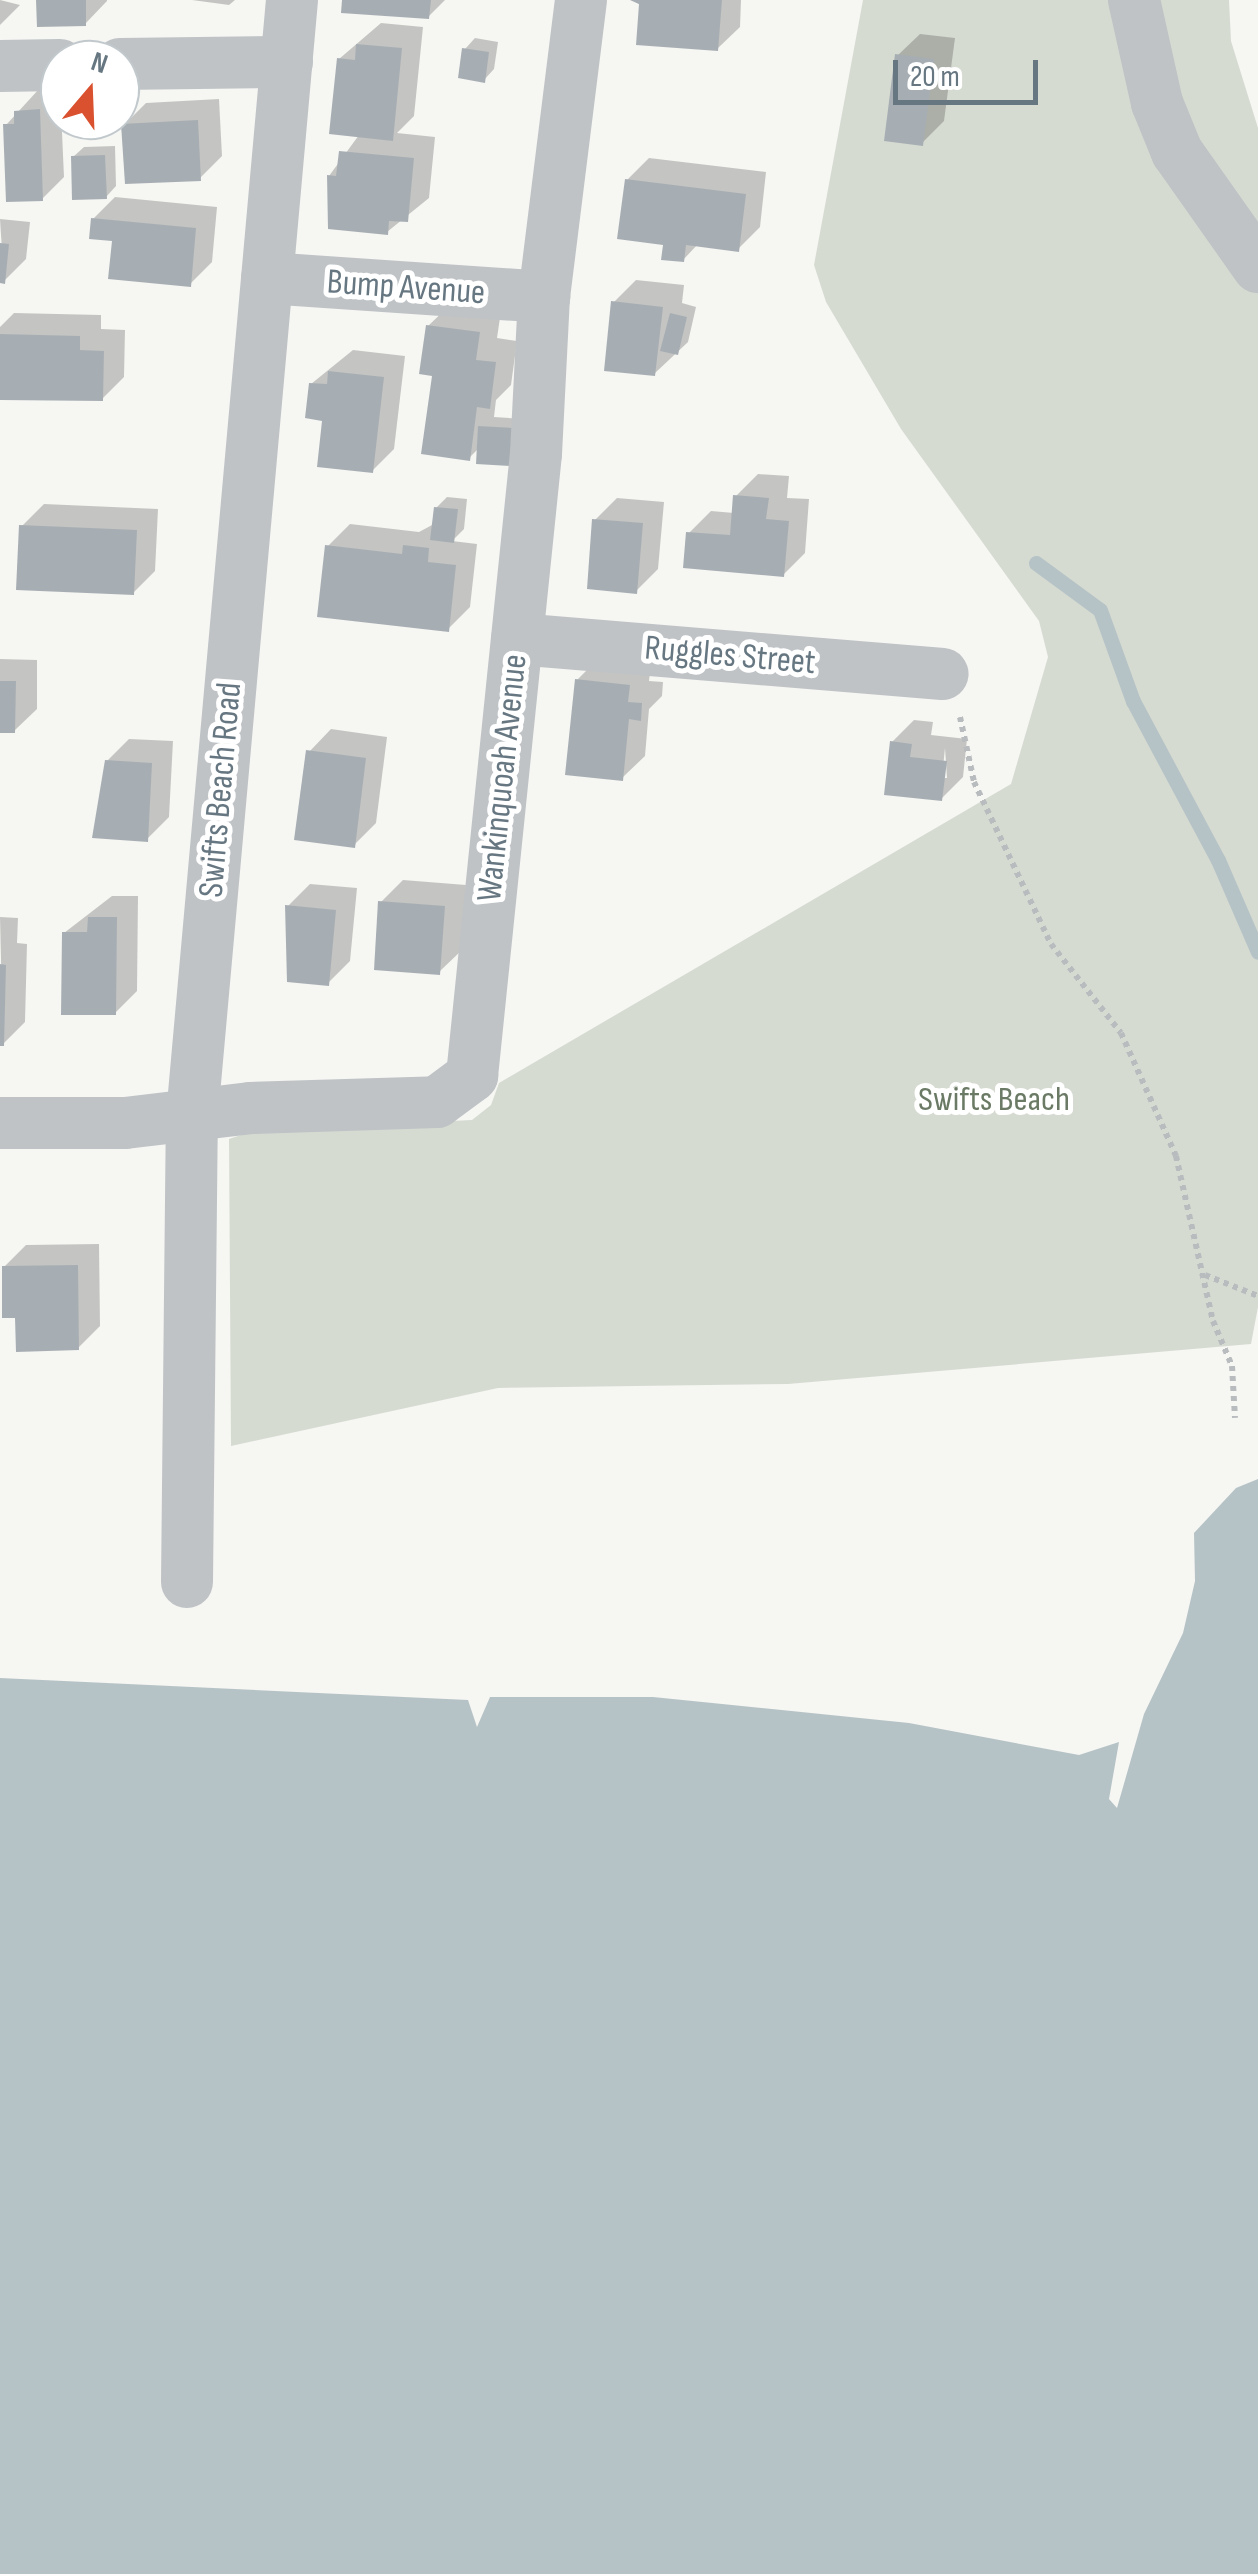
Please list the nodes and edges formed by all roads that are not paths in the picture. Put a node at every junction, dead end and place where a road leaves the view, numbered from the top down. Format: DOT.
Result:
graph roads {
  1 [pos="292,0"];
  2 [pos="582,0"];
  3 [pos="1134,0"];
  4 [pos="287,62"];
  5 [pos="140,64"];
  6 [pos="40,65"];
  7 [pos="0,66"];
  8 [pos="1258,268"];
  9 [pos="268,278"];
  10 [pos="544,297"];
  11 [pos="517,639"];
  12 [pos="944,674"];
  13 [pos="192,1116"];
  14 [pos="0,1123"];
  15 [pos="188,1582"];
  1 -- 4 [label="street, Swifts Beach Road"];
  2 -- 10 [label="street, Wankinquoah Avenue"];
  3 -- 8 [label="street"];
  4 -- 5 [label="street"];
  4 -- 9 [label="street, Swifts Beach Road"];
  6 -- 7 [label="street"];
  9 -- 10 [label="street, Bump Avenue"];
  9 -- 13 [label="street, Swifts Beach Road"];
  10 -- 11 [label="street, Wankinquoah Avenue"];
  11 -- 12 [label="street, Ruggles Street"];
  11 -- 13 [label="street, Wankinquoah Avenue"];
  13 -- 14 [label="street, Wankinquoah Avenue"];
  13 -- 15 [label="street, Swifts Beach Road"];
}
